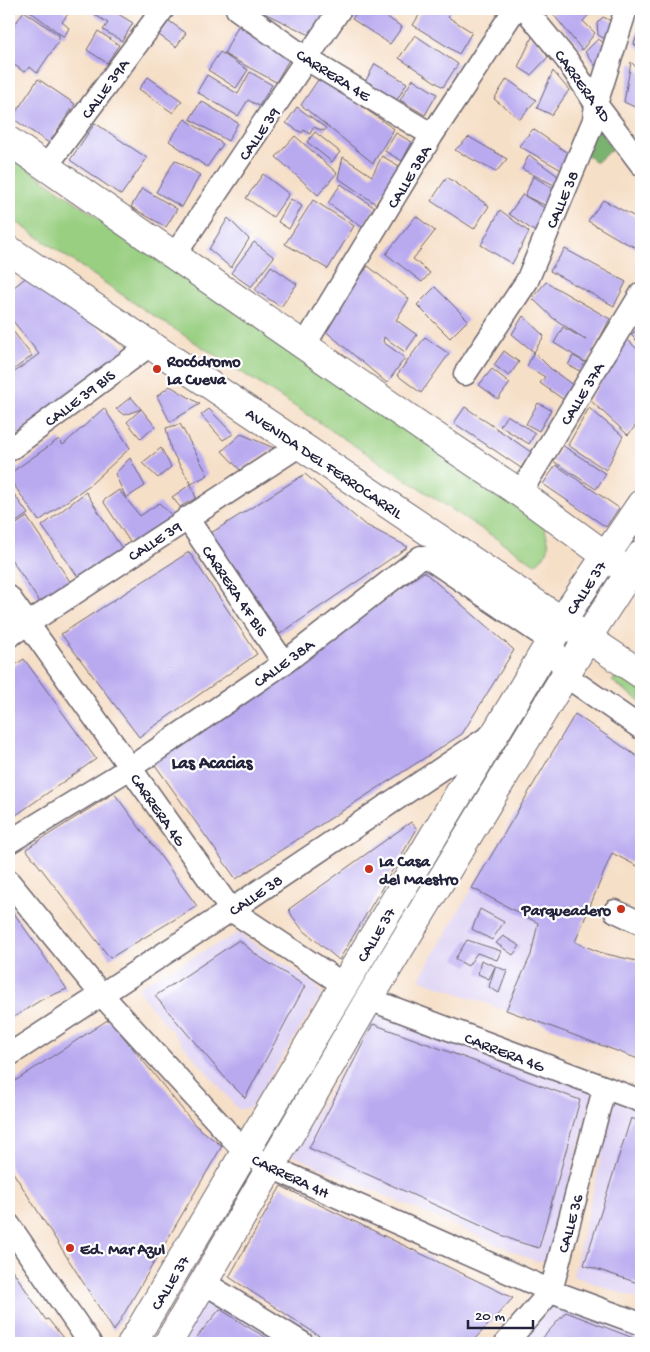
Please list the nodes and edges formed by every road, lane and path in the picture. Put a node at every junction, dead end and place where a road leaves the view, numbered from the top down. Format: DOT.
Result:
graph roads {
  1 [pos="163,9"];
  2 [pos="237,9"];
  3 [pos="340,9"];
  4 [pos="515,9"];
  5 [pos="524,9"];
  6 [pos="626,9"];
  7 [pos="307,59"];
  8 [pos="596,104"];
  9 [pos="432,135"];
  10 [pos="9,141"];
  11 [pos="641,164"];
  12 [pos="46,168"];
  13 [pos="174,256"];
  14 [pos="12,257"];
  15 [pos="641,294"];
  16 [pos="150,344"];
  17 [pos="304,346"];
  18 [pos="465,374"];
  19 [pos="300,445"];
  20 [pos="9,450"];
  21 [pos="520,493"];
  22 [pos="641,504"];
  23 [pos="187,518"];
  24 [pos="606,555"];
  25 [pos="637,569"];
  26 [pos="9,597"];
  27 [pos="27,623"];
  28 [pos="557,631"];
  29 [pos="9,636"];
  30 [pos="588,638"];
  31 [pos="284,663"];
  32 [pos="641,674"];
  33 [pos="566,676"];
  34 [pos="641,728"];
  35 [pos="499,730"];
  36 [pos="130,768"];
  37 [pos="437,831"];
  38 [pos="9,842"];
  39 [pos="462,846"];
  40 [pos="9,882"];
  41 [pos="231,910"];
  42 [pos="615,911"];
  43 [pos="641,923"];
  44 [pos="344,985"];
  45 [pos="101,994"];
  46 [pos="369,999"];
  47 [pos="9,1055"];
  48 [pos="604,1088"];
  49 [pos="641,1101"];
  50 [pos="246,1153"];
  51 [pos="271,1167"];
  52 [pos="9,1225"];
  53 [pos="204,1282"];
  54 [pos="551,1291"];
  55 [pos="641,1324"];
  56 [pos="90,1343"];
  57 [pos="132,1343"];
  58 [pos="168,1343"];
  59 [pos="302,1343"];
  60 [pos="506,1343"];
  1 -- 12 [label="street, CALLE 39A"];
  2 -- 7 [label="street, CARRERA 4E"];
  3 -- 7 [label="street, CALLE 39"];
  4 -- 9 [label="street, CALLE 38A"];
  5 -- 8 [label="street, CARRERA 4D"];
  6 -- 8 [label="street, CALLE 38"];
  7 -- 9 [label="street, CARRERA 4E"];
  7 -- 13 [label="street, CALLE 39"];
  8 -- 11 [label="street, CARRERA 4D"];
  8 -- 18 [label="street, CALLE 38"];
  9 -- 17 [label="street, CALLE 38A"];
  10 -- 12 [label="main road"];
  12 -- 13 [label="main road"];
  13 -- 17 [label="main road"];
  14 -- 16 [label="main road, AVENIDA DEL FERROCARRIL"];
  15 -- 21 [label="street, CALLE 37A"];
  16 -- 19 [label="main road, AVENIDA DEL FERROCARRIL"];
  16 -- 20 [label="street, CALLE 39 BIS"];
  17 -- 21 [label="main road"];
  19 -- 23 [label="street, CALLE 39"];
  19 -- 28 [label="main road, AVENIDA DEL FERROCARRIL"];
  21 -- 24 [label="main road"];
  22 -- 24 [label="main road, CALLE 37"];
  23 -- 27 [label="street, CALLE 39"];
  23 -- 31 [label="street, CARRERA 4F BIS"];
  24 -- 25 [label="main road"];
  24 -- 28 [label="main road, CALLE 37"];
  25 -- 30 [label="main road, CALLE 37"];
  26 -- 27 [label="street, CARRERA 4G"];
  27 -- 29 [label="street, CALLE 39"];
  27 -- 36 [label="street, CARRERA 4G"];
  28 -- 30 [label="main road, AVENIDA DEL FERROCARRIL"];
  28 -- 31 [label="street, CALLE 38A"];
  28 -- 33 [label="street"];
  28 -- 35 [label="main road, CALLE 37"];
  30 -- 32 [label="main road, AVENIDA DEL FERROCARRIL"];
  30 -- 33 [label="main road, CALLE 37"];
  31 -- 36 [label="street, CALLE 38A"];
  33 -- 34 [label="street"];
  33 -- 39 [label="main road, CALLE 37"];
  35 -- 37 [label="main road, CALLE 37"];
  35 -- 41 [label="street, CALLE 38"];
  36 -- 38 [label="street, CALLE 38A"];
  36 -- 41 [label="street, CARRERA 4G"];
  37 -- 39 [label="main road"];
  37 -- 44 [label="main road, CALLE 37"];
  39 -- 46 [label="main road, CALLE 37"];
  40 -- 45 [label="street, CARRERA 4H"];
  41 -- 44 [label="street, CARRERA 4G"];
  41 -- 45 [label="street, CALLE 38"];
  42 -- 43 [label="street"];
  44 -- 50 [label="main road, CALLE 37"];
  45 -- 47 [label="street, CALLE 38"];
  45 -- 50 [label="street, CARRERA 4H"];
  46 -- 48 [label="street, CARRERA 4G"];
  46 -- 51 [label="main road, CALLE 37"];
  48 -- 49 [label="street, CARRERA 4G"];
  48 -- 54 [label="street, CALLE 36"];
  50 -- 51 [label="street, CARRERA 4H"];
  50 -- 57 [label="main road, CALLE 37"];
  51 -- 53 [label="main road, CALLE 37"];
  51 -- 54 [label="street, CARRERA 4H"];
  52 -- 56 [label="street"];
  53 -- 58 [label="main road, CALLE 37"];
  53 -- 59 [label="street"];
  54 -- 55 [label="street, CARRERA 4H"];
  54 -- 60 [label="street, CALLE 36"];
}
